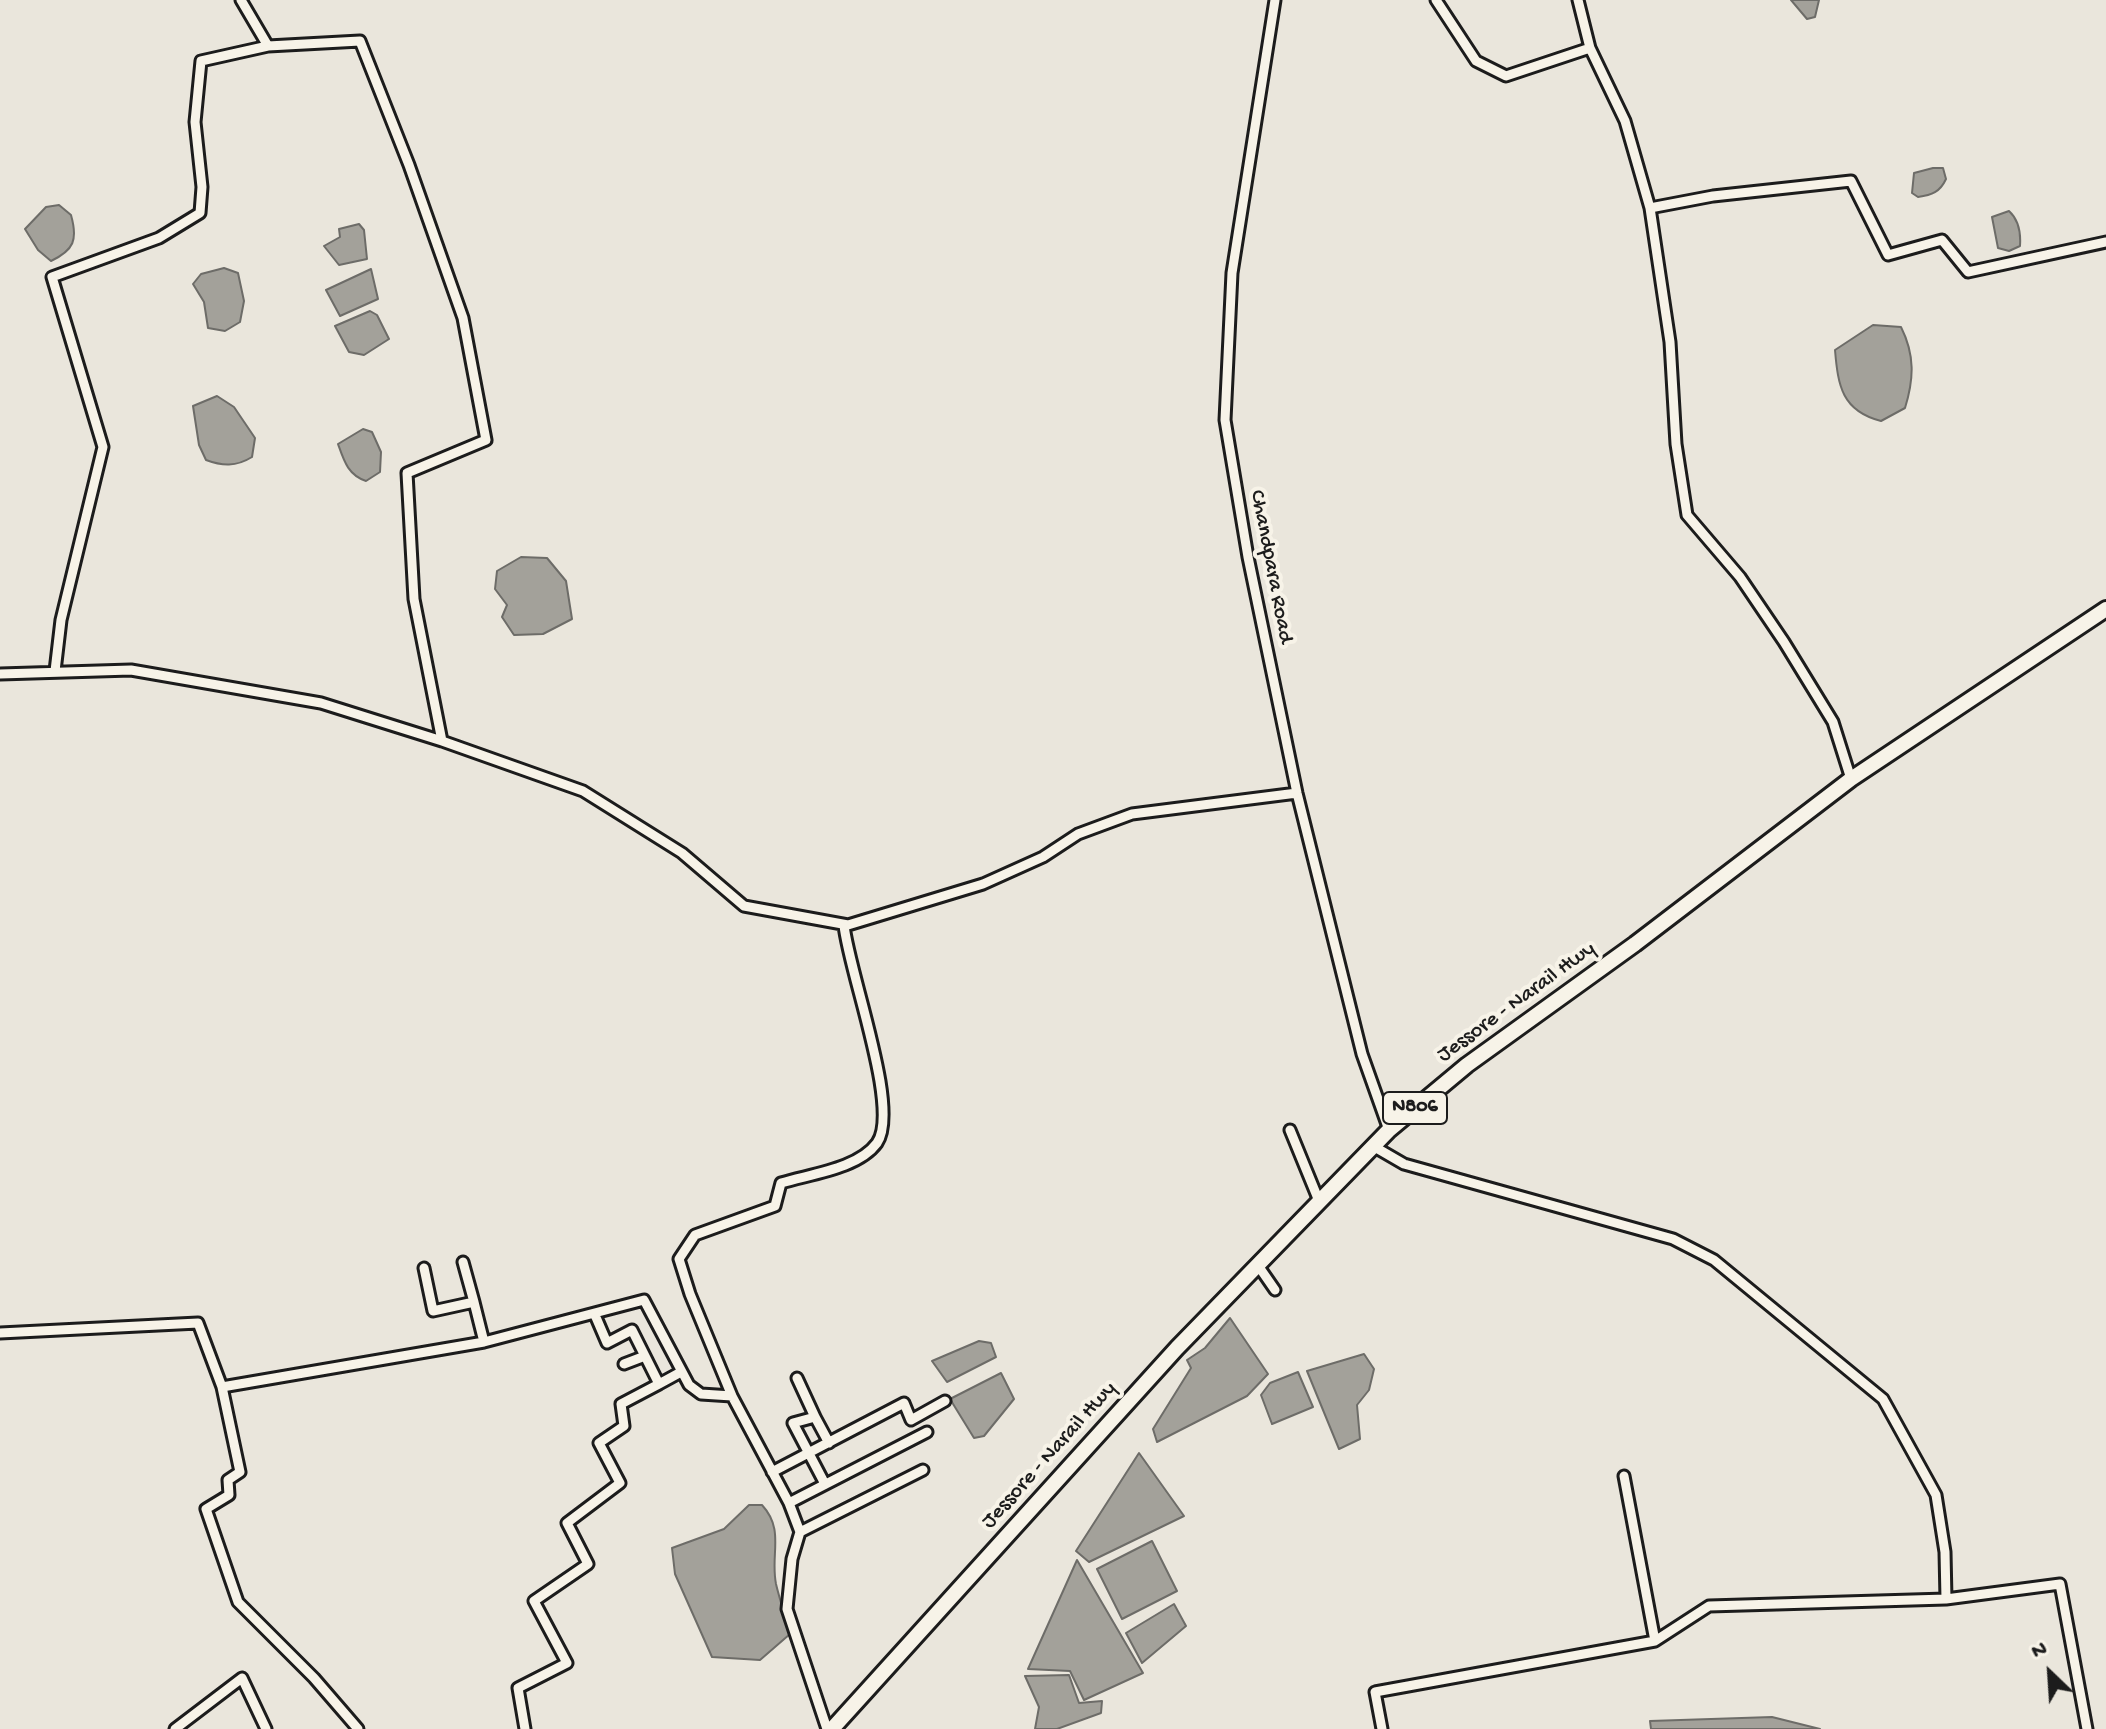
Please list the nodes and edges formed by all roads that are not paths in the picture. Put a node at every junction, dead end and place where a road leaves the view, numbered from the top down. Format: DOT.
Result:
graph roads {
  1 [pos="241,0"];
  2 [pos="1275,0"];
  3 [pos="1436,0"];
  4 [pos="1578,0"];
  5 [pos="268,46"];
  6 [pos="1590,48"];
  7 [pos="1650,208"];
  8 [pos="2106,242"];
  9 [pos="2106,609"];
  10 [pos="55,671"];
  11 [pos="0,674"];
  12 [pos="442,741"];
  13 [pos="1851,779"];
  14 [pos="1297,793"];
  15 [pos="844,925"];
  16 [pos="1290,1130"];
  17 [pos="1389,1130"];
  18 [pos="1373,1146"];
  19 [pos="1319,1201"];
  20 [pos="463,1262"];
  21 [pos="1257,1264"];
  22 [pos="424,1268"];
  23 [pos="1275,1290"];
  24 [pos="474,1302"];
  25 [pos="595,1315"];
  26 [pos="0,1333"];
  27 [pos="484,1342"];
  28 [pos="645,1356"];
  29 [pos="624,1364"];
  30 [pos="681,1372"];
  31 [pos="797,1378"];
  32 [pos="659,1384"];
  33 [pos="222,1387"];
  34 [pos="732,1396"];
  35 [pos="945,1401"];
  36 [pos="815,1417"];
  37 [pos="927,1432"];
  38 [pos="829,1443"];
  39 [pos="809,1454"];
  40 [pos="923,1470"];
  41 [pos="772,1472"];
  42 [pos="1624,1476"];
  43 [pos="825,1484"];
  44 [pos="789,1503"];
  45 [pos="800,1532"];
  46 [pos="1946,1599"];
  47 [pos="1655,1641"];
  48 [pos="175,1729"];
  49 [pos="266,1729"];
  50 [pos="358,1729"];
  51 [pos="525,1729"];
  52 [pos="829,1729"];
  53 [pos="1382,1729"];
  54 [pos="2087,1729"];
  1 -- 5 [label="street"];
  2 -- 14 [label="street, Chandpara Road"];
  3 -- 6 [label="street"];
  4 -- 6 [label="street"];
  5 -- 10 [label="street"];
  5 -- 12 [label="street"];
  6 -- 7 [label="street"];
  7 -- 8 [label="street"];
  7 -- 13 [label="street"];
  9 -- 13 [label="highway, Jessore - Narail Hwy / N806"];
  10 -- 11 [label="street"];
  10 -- 12 [label="street"];
  12 -- 15 [label="street"];
  13 -- 17 [label="highway, Jessore - Narail Hwy / N806"];
  14 -- 15 [label="street"];
  14 -- 17 [label="street, Chandpara Road"];
  15 -- 34 [label="street"];
  16 -- 19 [label="street"];
  17 -- 18 [label="highway, Jessore - Narail Hwy / N806"];
  18 -- 19 [label="highway, Jessore - Narail Hwy / N806"];
  18 -- 46 [label="street"];
  19 -- 21 [label="highway, Jessore - Narail Hwy / N806"];
  20 -- 24 [label="street"];
  21 -- 23 [label="street"];
  21 -- 52 [label="highway, Jessore - Narail Hwy / N806"];
  22 -- 24 [label="street"];
  24 -- 27 [label="street"];
  25 -- 28 [label="street"];
  26 -- 33 [label="street"];
  27 -- 33 [label="street"];
  27 -- 34 [label="street"];
  28 -- 29 [label="street"];
  28 -- 32 [label="street"];
  30 -- 32 [label="street"];
  31 -- 36 [label="street"];
  32 -- 51 [label="street"];
  33 -- 50 [label="street"];
  34 -- 41 [label="street"];
  35 -- 38 [label="street"];
  36 -- 38 [label="street"];
  36 -- 39 [label="street"];
  37 -- 43 [label="street"];
  38 -- 39 [label="street"];
  39 -- 41 [label="street"];
  39 -- 43 [label="street"];
  40 -- 45 [label="street"];
  41 -- 44 [label="street"];
  42 -- 47 [label="street"];
  43 -- 44 [label="street"];
  44 -- 45 [label="street"];
  45 -- 52 [label="street"];
  46 -- 47 [label="street"];
  46 -- 54 [label="street"];
  47 -- 53 [label="street"];
  48 -- 49 [label="street"];
}
